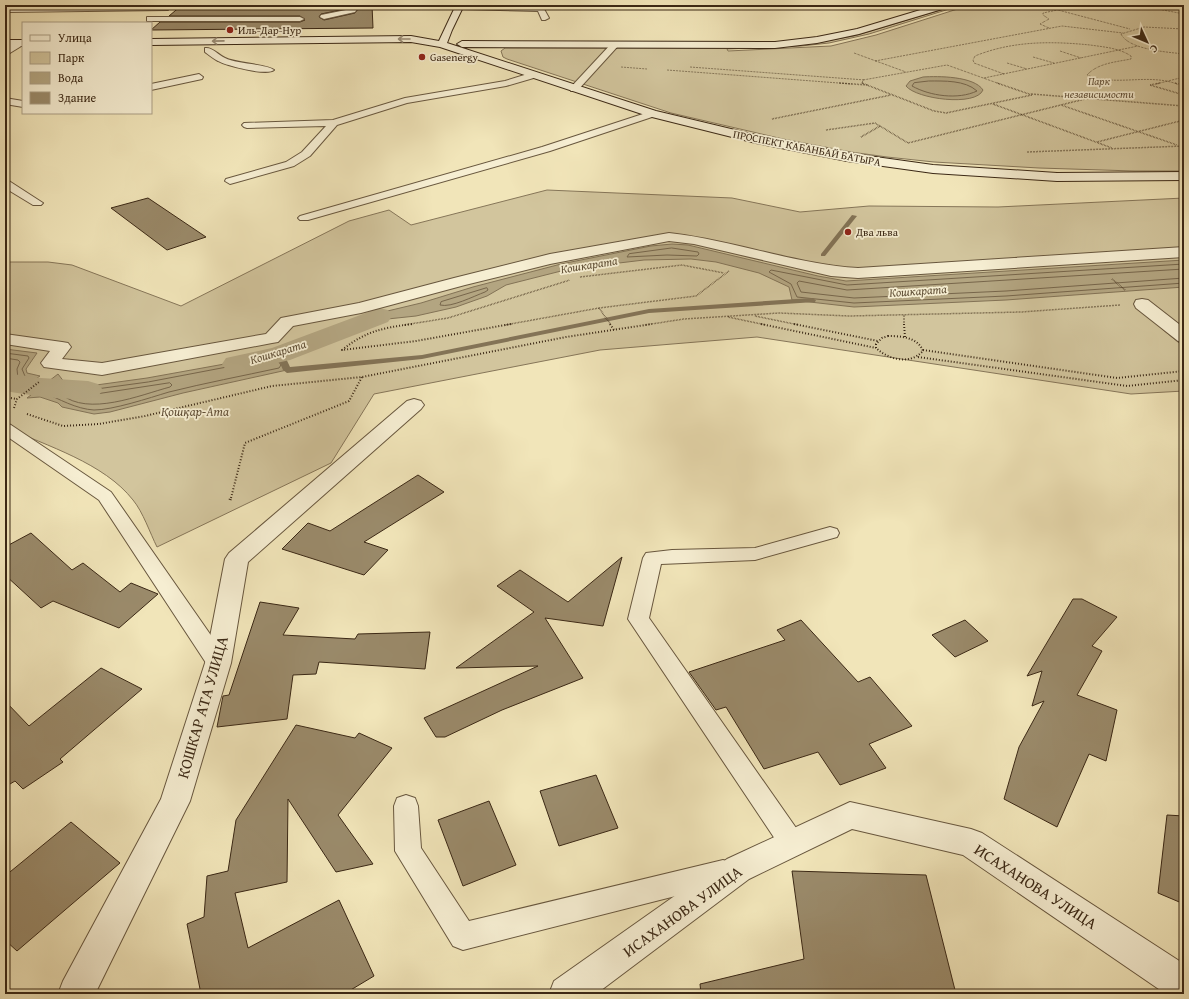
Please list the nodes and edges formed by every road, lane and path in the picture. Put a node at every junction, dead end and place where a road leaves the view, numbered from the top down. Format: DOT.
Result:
graph roads {
  1 [pos="174,5"];
  2 [pos="357,5"];
  3 [pos="908,5"];
  4 [pos="946,5"];
  5 [pos="1039,5"];
  6 [pos="1081,5"];
  7 [pos="1088,5"];
  8 [pos="1126,5"];
  9 [pos="1137,5"];
  10 [pos="1181,5"];
  11 [pos="1184,6"];
  12 [pos="460,7"];
  13 [pos="166,9"];
  14 [pos="932,9"];
  15 [pos="5,10"];
  16 [pos="1059,10"];
  17 [pos="1184,14"];
  18 [pos="324,17"];
  19 [pos="545,18"];
  20 [pos="300,19"];
  21 [pos="1051,28"];
  22 [pos="1133,29"];
  23 [pos="1184,29"];
  24 [pos="1123,33"];
  25 [pos="152,42"];
  26 [pos="442,44"];
  27 [pos="22,46"];
  28 [pos="614,46"];
  29 [pos="1138,46"];
  30 [pos="6,50"];
  31 [pos="152,50"];
  32 [pos="208,50"];
  33 [pos="1118,50"];
  34 [pos="848,51"];
  35 [pos="1060,52"];
  36 [pos="1184,54"];
  37 [pos="1033,57"];
  38 [pos="1081,58"];
  39 [pos="875,61"];
  40 [pos="1007,62"];
  41 [pos="1054,63"];
  42 [pos="618,66"];
  43 [pos="685,66"];
  44 [pos="647,69"];
  45 [pos="1028,69"];
  46 [pos="270,70"];
  47 [pos="667,70"];
  48 [pos="906,72"];
  49 [pos="1004,74"];
  50 [pos="534,75"];
  51 [pos="1184,76"];
  52 [pos="199,77"];
  53 [pos="984,78"];
  54 [pos="867,80"];
  55 [pos="1168,80"];
  56 [pos="867,86"];
  57 [pos="1184,86"];
  58 [pos="152,87"];
  59 [pos="574,89"];
  60 [pos="1031,94"];
  61 [pos="891,95"];
  62 [pos="1184,95"];
  63 [pos="1088,98"];
  64 [pos="5,101"];
  65 [pos="22,104"];
  66 [pos="992,104"];
  67 [pos="1061,105"];
  68 [pos="1184,106"];
  69 [pos="652,114"];
  70 [pos="1022,115"];
  71 [pos="769,120"];
  72 [pos="1184,120"];
  73 [pos="875,122"];
  74 [pos="334,123"];
  75 [pos="247,125"];
  76 [pos="1138,132"];
  77 [pos="1097,142"];
  78 [pos="908,143"];
  79 [pos="914,144"];
  80 [pos="1180,146"];
  81 [pos="1184,146"];
  82 [pos="1114,149"];
  83 [pos="1026,152"];
  84 [pos="1184,176"];
  85 [pos="230,181"];
  86 [pos="5,183"];
  87 [pos="37,204"];
  88 [pos="304,218"];
  89 [pos="1184,252"];
  90 [pos="1087,258"];
  91 [pos="1142,304"];
  92 [pos="598,308"];
  93 [pos="751,315"];
  94 [pos="904,315"];
  95 [pos="725,316"];
  96 [pos="614,330"];
  97 [pos="905,337"];
  98 [pos="1184,337"];
  99 [pos="5,339"];
  100 [pos="878,340"];
  101 [pos="876,348"];
  102 [pos="922,350"];
  103 [pos="918,357"];
  104 [pos="1184,371"];
  105 [pos="362,377"];
  106 [pos="45,378"];
  107 [pos="1184,380"];
  108 [pos="5,397"];
  109 [pos="17,399"];
  110 [pos="414,405"];
  111 [pos="14,409"];
  112 [pos="21,412"];
  113 [pos="5,428"];
  114 [pos="230,500"];
  115 [pos="830,533"];
  116 [pos="218,663"];
  117 [pos="406,806"];
  118 [pos="792,843"];
  119 [pos="738,869"];
  120 [pos="1184,985"];
  121 [pos="76,994"];
  122 [pos="567,994"];
  1 -- 13 [label="lane"];
  2 -- 18 [label="lane"];
  3 -- 14 [label="lane"];
  4 -- 14 [label="street"];
  5 -- 16 [label="path"];
  6 -- 16 [label="path"];
  7 -- 8 [label="path"];
  9 -- 17 [label="path"];
  10 -- 11 [label="path"];
  12 -- 19 [label="lane"];
  12 -- 26 [label="street"];
  13 -- 15 [label="lane"];
  13 -- 20 [label="lane"];
  14 -- 28 [label="street"];
  16 -- 21 [label="path"];
  16 -- 22 [label="path"];
  21 -- 24 [label="path"];
  21 -- 39 [label="path"];
  22 -- 23 [label="path"];
  22 -- 24 [label="path"];
  24 -- 29 [label="path"];
  26 -- 25 [label="street, one-way"];
  26 -- 28 [label="street"];
  26 -- 32 [label="street"];
  26 -- 50 [label="street, ПРОСПЕКТ КАБАНБАЙ БАТЫРА"];
  27 -- 30 [label="street"];
  28 -- 59 [label="lane"];
  29 -- 33 [label="path"];
  29 -- 36 [label="path"];
  31 -- 32 [label="street"];
  32 -- 46 [label="lane"];
  33 -- 38 [label="path"];
  33 -- 49 [label="path"];
  33 -- 55 [label="path"];
  34 -- 39 [label="path"];
  35 -- 38 [label="path"];
  37 -- 41 [label="path"];
  38 -- 41 [label="path"];
  39 -- 48 [label="path"];
  40 -- 45 [label="path"];
  41 -- 45 [label="path"];
  42 -- 44 [label="path"];
  43 -- 54 [label="path"];
  45 -- 49 [label="path"];
  47 -- 56 [label="path"];
  48 -- 53 [label="path"];
  48 -- 54 [label="path"];
  49 -- 53 [label="path"];
  50 -- 59 [label="street, ПРОСПЕКТ КАБАНБАЙ БАТЫРА"];
  50 -- 74 [label="lane"];
  51 -- 55 [label="path"];
  52 -- 58 [label="lane"];
  53 -- 60 [label="path"];
  54 -- 56 [label="path"];
  55 -- 57 [label="path"];
  55 -- 62 [label="path"];
  56 -- 61 [label="path"];
  59 -- 69 [label="street, ПРОСПЕКТ КАБАНБАЙ БАТЫРА"];
  60 -- 63 [label="path"];
  60 -- 66 [label="path"];
  61 -- 66 [label="path"];
  61 -- 71 [label="path"];
  63 -- 67 [label="path"];
  63 -- 68 [label="path"];
  64 -- 65 [label="lane"];
  66 -- 70 [label="path"];
  67 -- 70 [label="path"];
  67 -- 76 [label="path"];
  69 -- 84 [label="street, ПРОСПЕКТ КАБАНБАЙ БАТЫРА"];
  69 -- 88 [label="lane"];
  70 -- 77 [label="path"];
  70 -- 78 [label="path"];
  72 -- 76 [label="path"];
  73 -- 78 [label="path"];
  74 -- 75 [label="lane"];
  74 -- 85 [label="lane"];
  76 -- 77 [label="path"];
  76 -- 80 [label="path"];
  77 -- 82 [label="path"];
  78 -- 79 [label="path"];
  80 -- 81 [label="path"];
  80 -- 82 [label="path"];
  82 -- 83 [label="path"];
  86 -- 87 [label="lane"];
  89 -- 90 [label="street"];
  90 -- 91 [label="path"];
  90 -- 99 [label="street"];
  91 -- 94 [label="path"];
  91 -- 98 [label="street"];
  92 -- 92 [label="path"];
  92 -- 96 [label="path"];
  93 -- 94 [label="path"];
  93 -- 95 [label="path"];
  93 -- 100 [label="path"];
  94 -- 97 [label="path"];
  95 -- 96 [label="path"];
  95 -- 101 [label="path"];
  96 -- 105 [label="path"];
  97 -- 100 [label="path"];
  97 -- 102 [label="path"];
  100 -- 101 [label="path"];
  101 -- 103 [label="path"];
  102 -- 103 [label="path"];
  102 -- 104 [label="path"];
  103 -- 107 [label="path"];
  105 -- 112 [label="path"];
  105 -- 114 [label="path"];
  106 -- 109 [label="path"];
  108 -- 109 [label="path"];
  109 -- 111 [label="path"];
  110 -- 116 [label="street, КОШКАР АТА УЛИЦА"];
  113 -- 116 [label="lane"];
  115 -- 118 [label="lane"];
  116 -- 121 [label="street, КОШКАР АТА УЛИЦА"];
  117 -- 119 [label="lane"];
  118 -- 119 [label="street, ИСАХАНОВА УЛИЦА"];
  118 -- 120 [label="street, ИСАХАНОВА УЛИЦА"];
  119 -- 122 [label="street, ИСАХАНОВА УЛИЦА"];
}
